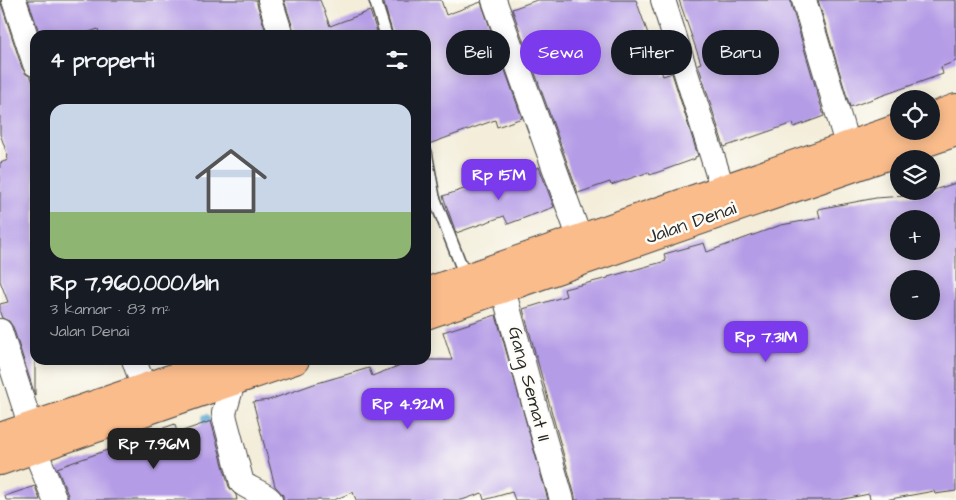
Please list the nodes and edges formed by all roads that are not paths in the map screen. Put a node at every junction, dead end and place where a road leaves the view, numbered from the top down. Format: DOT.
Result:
graph roads {
  1 [pos="14,0"];
  2 [pos="270,0"];
  3 [pos="375,0"];
  4 [pos="494,0"];
  5 [pos="663,0"];
  6 [pos="804,0"];
  7 [pos="279,30"];
  8 [pos="384,30"];
  9 [pos="30,49"];
  10 [pos="956,108"];
  11 [pos="940,114"];
  12 [pos="956,132"];
  13 [pos="890,133"];
  14 [pos="851,157"];
  15 [pos="431,180"];
  16 [pos="726,200"];
  17 [pos="580,239"];
  18 [pos="466,278"];
  19 [pos="500,278"];
  20 [pos="431,290"];
  21 [pos="431,312"];
  22 [pos="0,332"];
  23 [pos="136,365"];
  24 [pos="247,365"];
  25 [pos="228,367"];
  26 [pos="144,388"];
  27 [pos="0,438"];
  28 [pos="33,438"];
  29 [pos="0,461"];
  30 [pos="55,500"];
  31 [pos="270,500"];
  32 [pos="562,500"];
  1 -- 9 [label="street"];
  2 -- 7 [label="street"];
  3 -- 8 [label="lane"];
  4 -- 17 [label="street"];
  5 -- 16 [label="street"];
  6 -- 14 [label="street"];
  10 -- 11 [label="main road"];
  12 -- 14 [label="main road, Jalan Denai"];
  13 -- 14 [label="main road, Jalan Denai"];
  14 -- 16 [label="main road, Jalan Denai"];
  15 -- 18 [label="lane"];
  16 -- 17 [label="main road, Jalan Denai"];
  16 -- 19 [label="main road, Jalan Denai"];
  17 -- 19 [label="main road, Jalan Denai"];
  18 -- 19 [label="main road, Jalan Denai"];
  18 -- 20 [label="main road, Jalan Denai"];
  19 -- 21 [label="main road, Jalan Denai"];
  19 -- 32 [label="street, Gang Semat II"];
  22 -- 28 [label="street"];
  23 -- 26 [label="street"];
  24 -- 25 [label="main road"];
  25 -- 26 [label="main road"];
  25 -- 28 [label="main road"];
  25 -- 31 [label="street"];
  26 -- 28 [label="main road"];
  27 -- 28 [label="main road"];
  28 -- 29 [label="main road"];
  28 -- 30 [label="street"];
}
